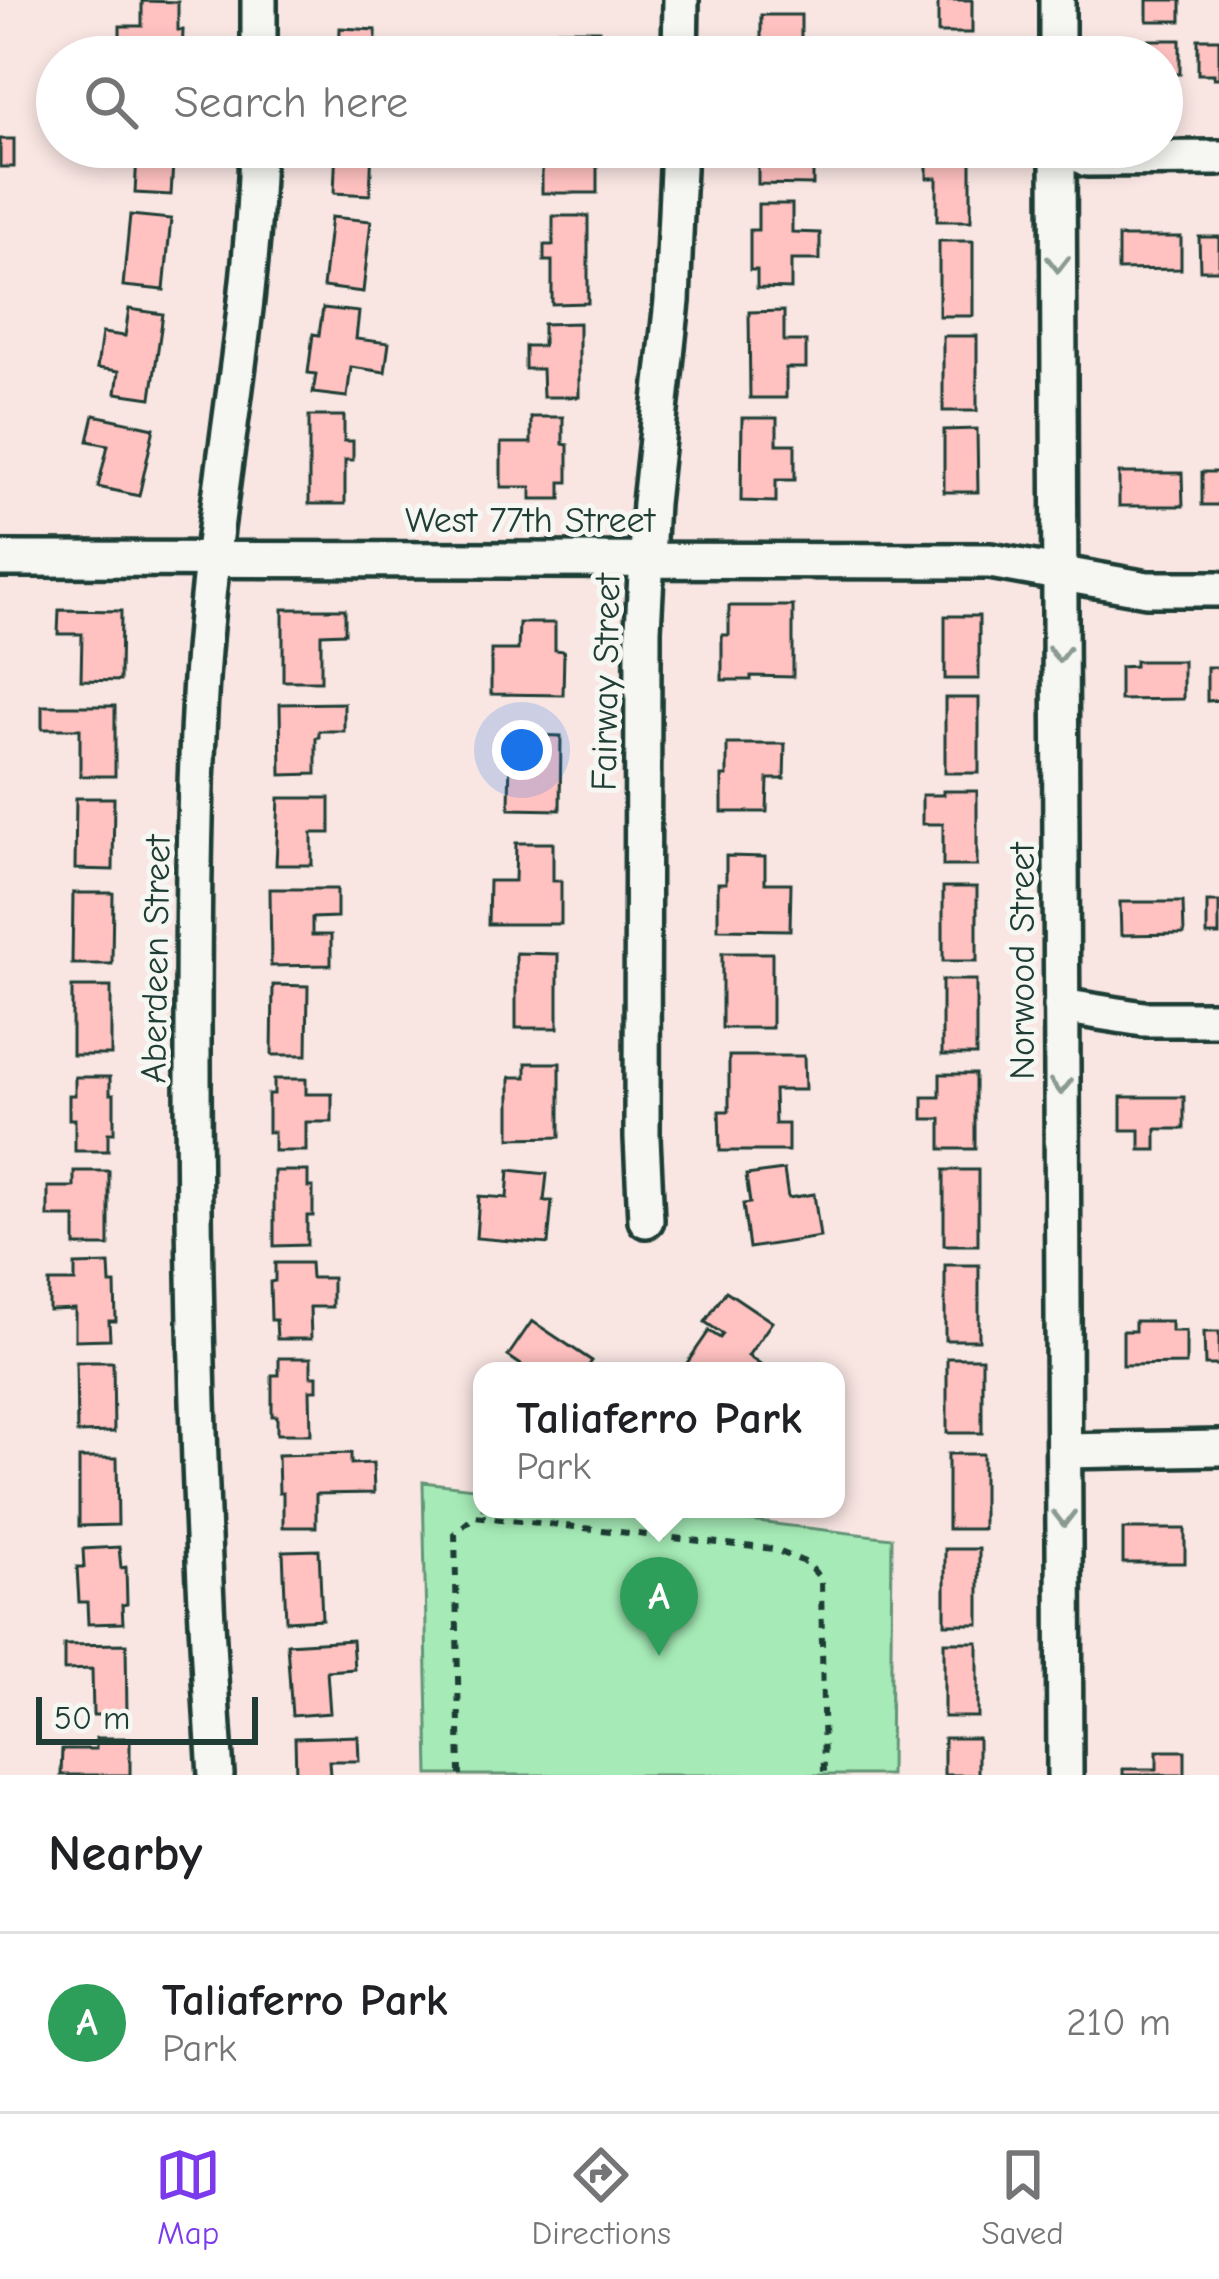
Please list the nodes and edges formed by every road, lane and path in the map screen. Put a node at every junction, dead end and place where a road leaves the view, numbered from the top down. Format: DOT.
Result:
graph roads {
  1 [pos="260,0"];
  2 [pos="681,0"];
  3 [pos="1057,0"];
  4 [pos="259,36"];
  5 [pos="680,36"];
  6 [pos="1057,36"];
  7 [pos="1183,158"];
  8 [pos="1219,158"];
  9 [pos="256,168"];
  10 [pos="678,168"];
  11 [pos="1058,168"];
  12 [pos="211,558"];
  13 [pos="0,559"];
  14 [pos="646,560"];
  15 [pos="1059,573"];
  16 [pos="1219,589"];
  17 [pos="1060,1006"];
  18 [pos="1219,1019"];
  19 [pos="646,1220"];
  20 [pos="1219,1448"];
  21 [pos="1064,1451"];
  22 [pos="474,1518"];
  23 [pos="493,1518"];
  24 [pos="217,1775"];
  25 [pos="460,1775"];
  26 [pos="824,1775"];
  27 [pos="1065,1775"];
  1 -- 4 [label="street"];
  2 -- 5 [label="street"];
  3 -- 6 [label="street"];
  7 -- 8 [label="street"];
  9 -- 12 [label="street, Aberdeen Street"];
  10 -- 14 [label="street, Fairway Street"];
  11 -- 15 [label="street, Norwood Street, one-way"];
  12 -- 13 [label="street, West 77th Street"];
  12 -- 14 [label="street, West 77th Street"];
  12 -- 24 [label="street, Aberdeen Street"];
  14 -- 15 [label="street, West 77th Street"];
  14 -- 19 [label="street, Fairway Street"];
  15 -- 16 [label="street, West 77th Street"];
  15 -- 17 [label="street, Norwood Street, one-way"];
  17 -- 18 [label="street"];
  17 -- 21 [label="street, Norwood Street, one-way"];
  20 -- 21 [label="street"];
  21 -- 27 [label="street, Norwood Street, one-way"];
  22 -- 25 [label="path"];
  23 -- 26 [label="path"];
}
